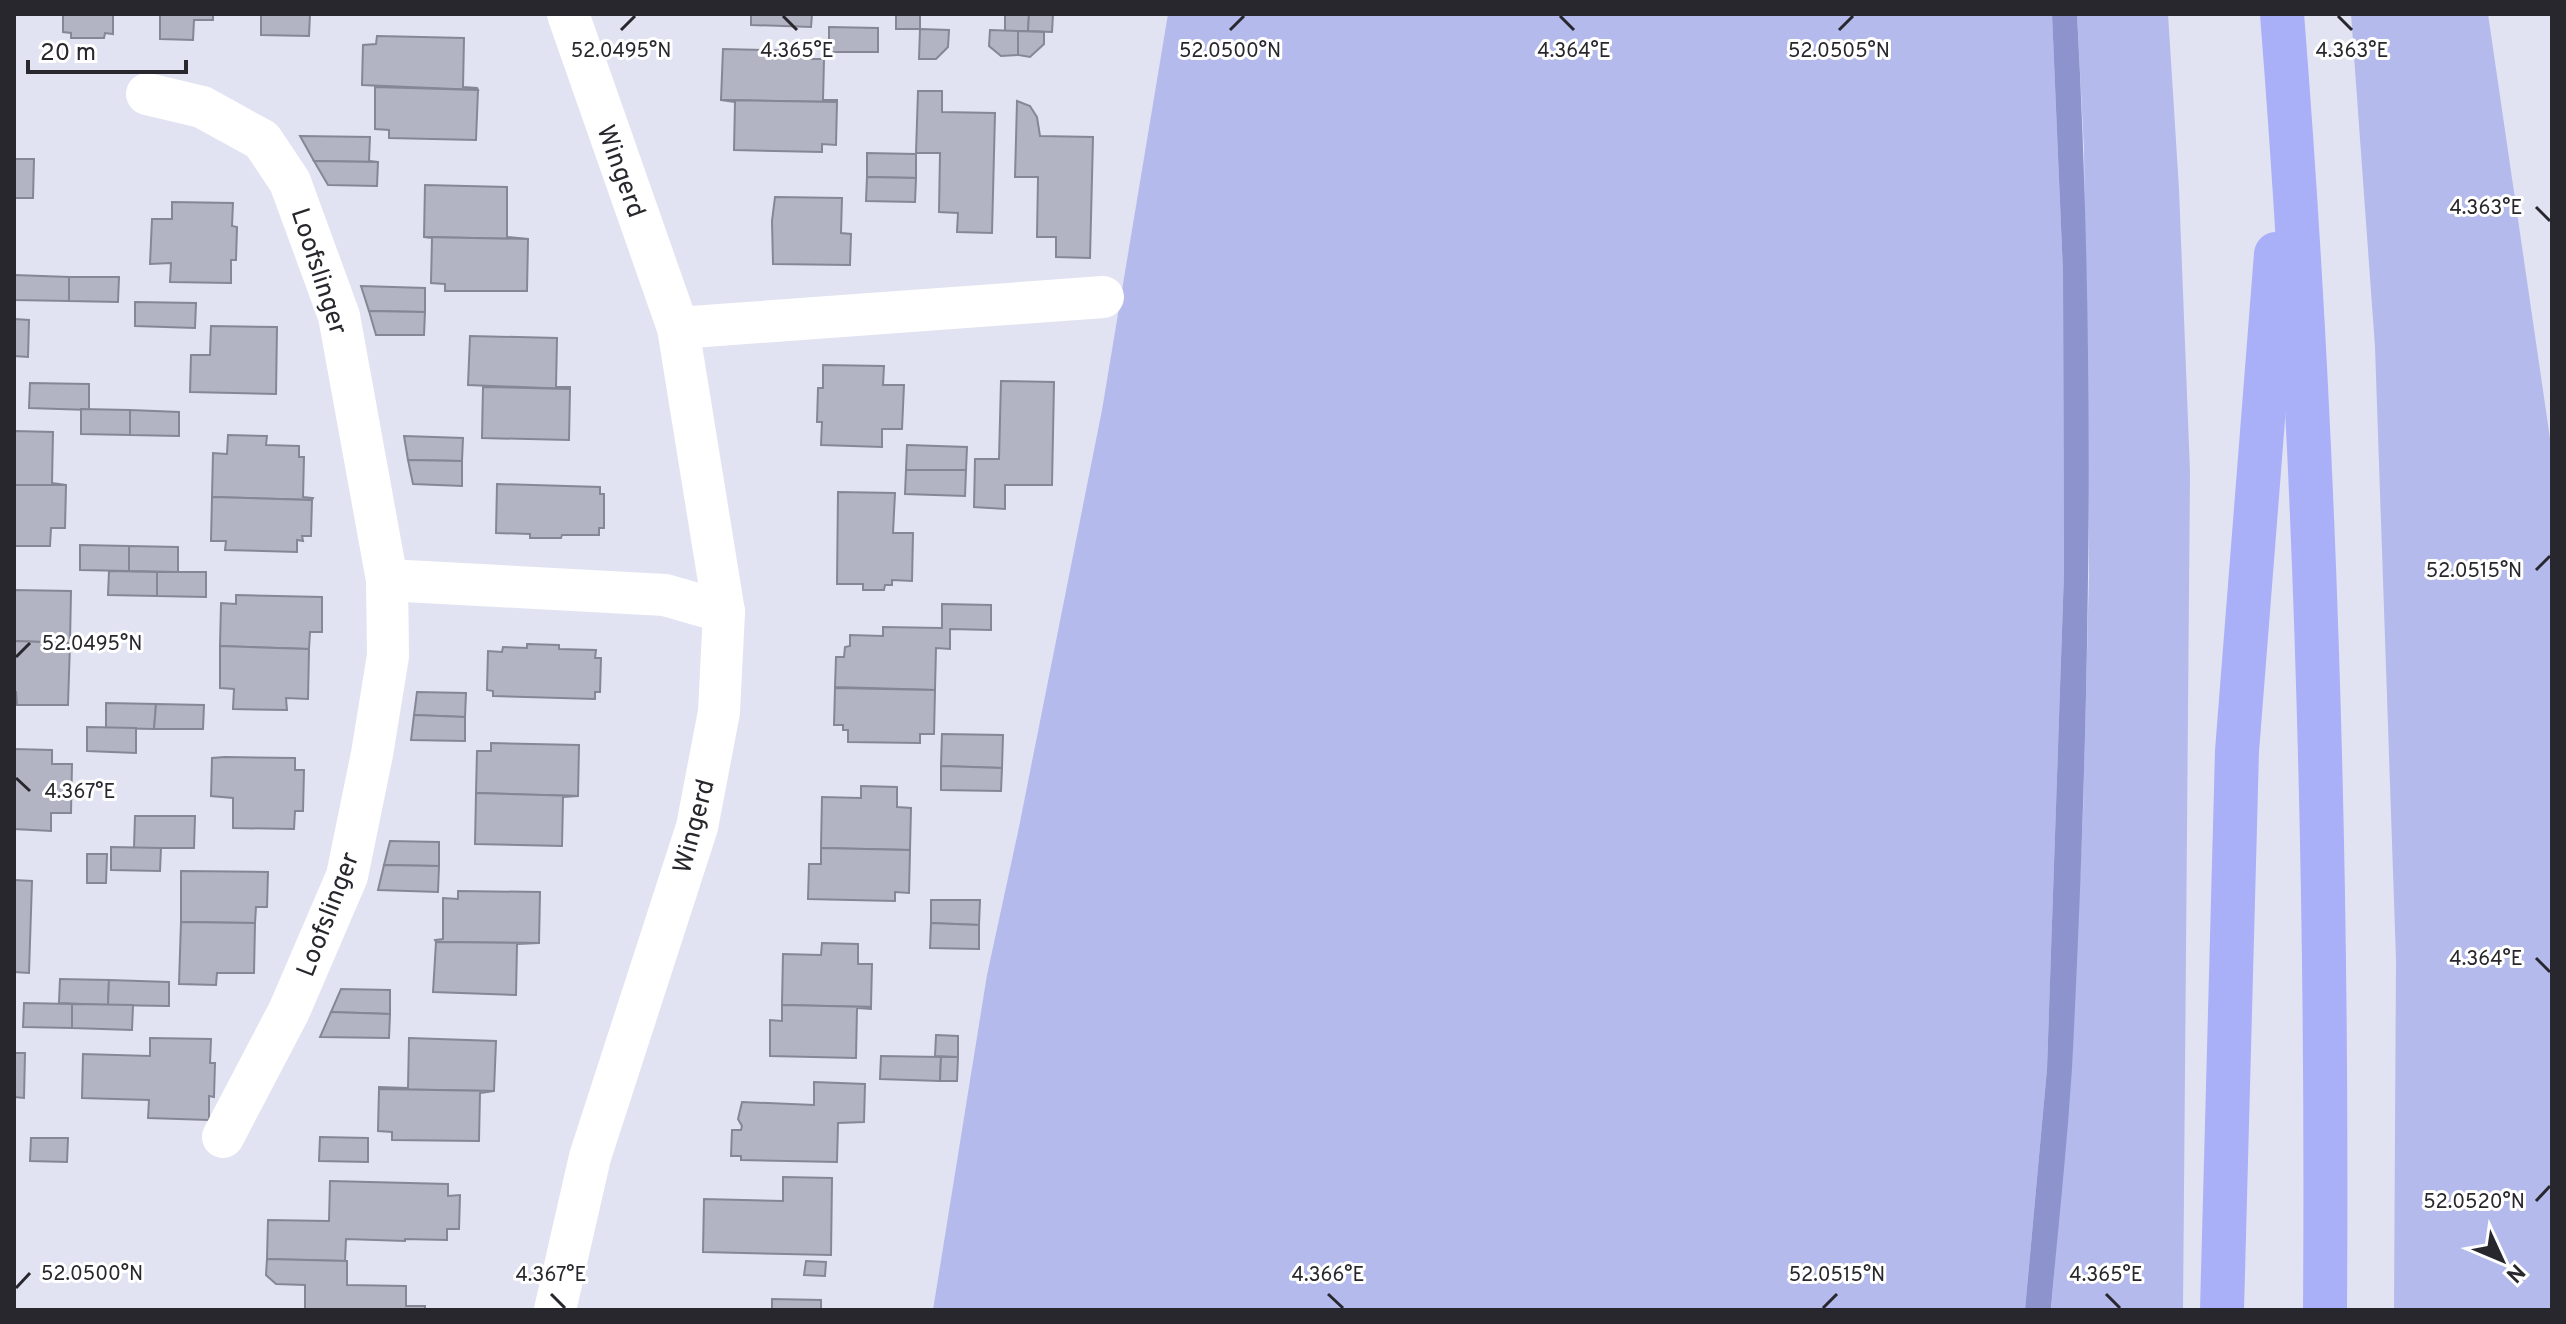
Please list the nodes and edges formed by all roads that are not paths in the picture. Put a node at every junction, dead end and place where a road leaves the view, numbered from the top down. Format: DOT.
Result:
graph roads {
  1 [pos="568,14"];
  2 [pos="2282,14"];
  3 [pos="2288,91"];
  4 [pos="147,94"];
  5 [pos="1103,297"];
  6 [pos="678,328"];
  7 [pos="387,580"];
  8 [pos="724,612"];
  9 [pos="223,1137"];
  10 [pos="555,1310"];
  11 [pos="2222,1310"];
  12 [pos="2325,1310"];
  1 -- 6 [label="street, Wingerd"];
  2 -- 3 [label="highway"];
  3 -- 11 [label="highway"];
  3 -- 12 [label="highway"];
  4 -- 7 [label="street, Loofslinger"];
  5 -- 6 [label="street"];
  6 -- 8 [label="street, Wingerd"];
  7 -- 8 [label="street"];
  7 -- 9 [label="street, Loofslinger"];
  8 -- 10 [label="street, Wingerd"];
}
